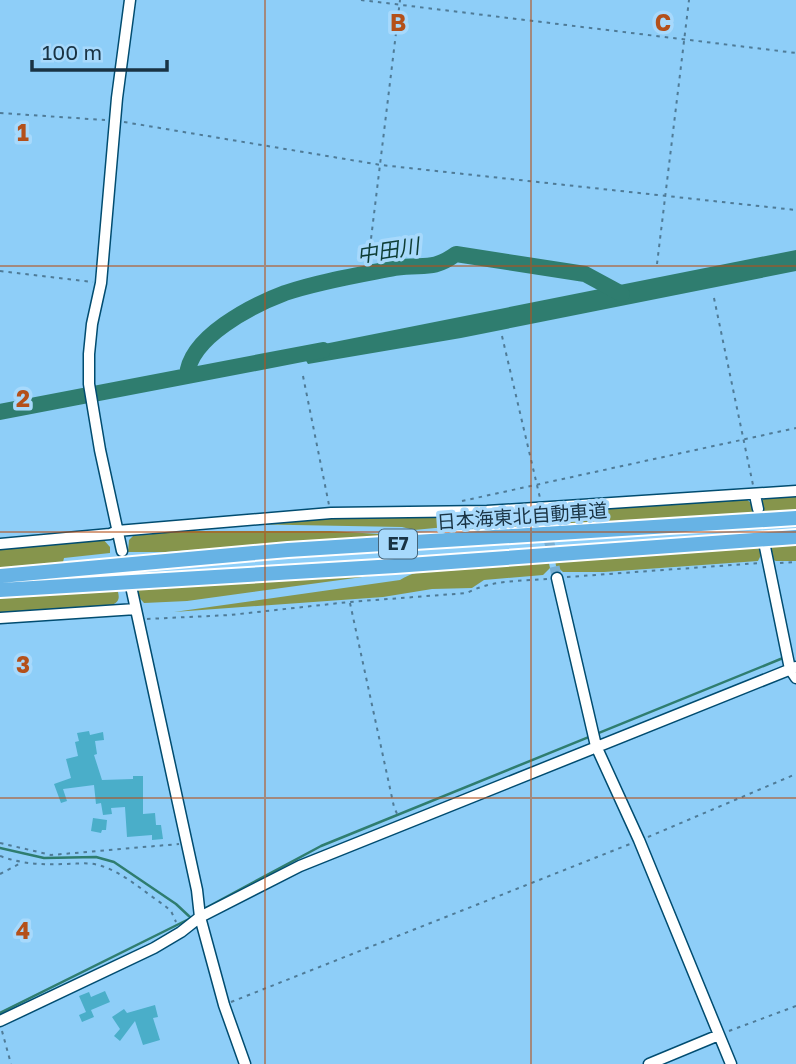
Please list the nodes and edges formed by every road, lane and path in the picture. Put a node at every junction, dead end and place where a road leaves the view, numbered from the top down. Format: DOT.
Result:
graph roads {
  1 [pos="131,0"];
  2 [pos="361,0"];
  3 [pos="400,0"];
  4 [pos="689,0"];
  5 [pos="400,5"];
  6 [pos="684,40"];
  7 [pos="796,54"];
  8 [pos="0,113"];
  9 [pos="115,121"];
  10 [pos="381,165"];
  11 [pos="665,197"];
  12 [pos="796,210"];
  13 [pos="370,247"];
  14 [pos="657,264"];
  15 [pos="0,271"];
  16 [pos="101,283"];
  17 [pos="714,298"];
  18 [pos="502,336"];
  19 [pos="303,376"];
  20 [pos="796,428"];
  21 [pos="743,439"];
  22 [pos="537,485"];
  23 [pos="796,491"];
  24 [pos="755,495"];
  25 [pos="460,502"];
  26 [pos="542,508"];
  27 [pos="758,509"];
  28 [pos="331,513"];
  29 [pos="796,518"];
  30 [pos="117,531"];
  31 [pos="796,537"];
  32 [pos="0,544"];
  33 [pos="765,547"];
  34 [pos="121,551"];
  35 [pos="768,562"];
  36 [pos="796,562"];
  37 [pos="0,576"];
  38 [pos="557,578"];
  39 [pos="0,590"];
  40 [pos="132,591"];
  41 [pos="349,602"];
  42 [pos="136,608"];
  43 [pos="0,618"];
  44 [pos="138,620"];
  45 [pos="794,671"];
  46 [pos="596,746"];
  47 [pos="796,774"];
  48 [pos="401,825"];
  49 [pos="639,841"];
  50 [pos="186,842"];
  51 [pos="0,843"];
  52 [pos="0,856"];
  53 [pos="21,863"];
  54 [pos="0,874"];
  55 [pos="200,917"];
  56 [pos="181,932"];
  57 [pos="224,1005"];
  58 [pos="796,1006"];
  59 [pos="0,1024"];
  60 [pos="719,1035"];
  61 [pos="11,1064"];
  62 [pos="245,1064"];
  63 [pos="649,1064"];
  64 [pos="732,1064"];
  1 -- 9 [label="street"];
  2 -- 5 [label="path"];
  3 -- 5 [label="path"];
  4 -- 6 [label="path"];
  5 -- 6 [label="path"];
  5 -- 10 [label="path"];
  6 -- 7 [label="path"];
  6 -- 11 [label="path"];
  8 -- 9 [label="path"];
  9 -- 10 [label="path"];
  9 -- 16 [label="street"];
  10 -- 11 [label="path"];
  10 -- 13 [label="path"];
  11 -- 12 [label="path"];
  11 -- 14 [label="path"];
  15 -- 16 [label="path"];
  16 -- 30 [label="street"];
  17 -- 21 [label="path"];
  18 -- 22 [label="path"];
  19 -- 28 [label="path"];
  20 -- 21 [label="path"];
  21 -- 22 [label="path"];
  21 -- 24 [label="path"];
  22 -- 25 [label="path"];
  22 -- 26 [label="path"];
  23 -- 24 [label="street"];
  24 -- 26 [label="street"];
  24 -- 27 [label="street"];
  26 -- 28 [label="street"];
  28 -- 30 [label="street"];
  29 -- 37 [label="highway, 日本海東北自動車道 / E7"];
  30 -- 32 [label="street"];
  30 -- 34 [label="street"];
  31 -- 39 [label="highway, 日本海東北自動車道 / E7"];
  33 -- 35 [label="street"];
  35 -- 36 [label="path"];
  35 -- 38 [label="path"];
  35 -- 45 [label="street"];
  38 -- 41 [label="path"];
  38 -- 46 [label="street"];
  40 -- 42 [label="street"];
  41 -- 44 [label="path"];
  41 -- 48 [label="path"];
  42 -- 43 [label="street"];
  42 -- 44 [label="street"];
  44 -- 50 [label="street"];
  45 -- 46 [label="street"];
  46 -- 48 [label="street"];
  46 -- 49 [label="street"];
  47 -- 49 [label="path"];
  48 -- 55 [label="street"];
  49 -- 57 [label="path"];
  49 -- 60 [label="street"];
  50 -- 51 [label="path"];
  50 -- 55 [label="street"];
  52 -- 53 [label="path"];
  53 -- 54 [label="path"];
  53 -- 56 [label="path"];
  55 -- 56 [label="street"];
  55 -- 57 [label="street"];
  56 -- 59 [label="street"];
  57 -- 62 [label="street"];
  58 -- 60 [label="path"];
  59 -- 61 [label="path"];
  60 -- 63 [label="street"];
  60 -- 64 [label="street"];
}
